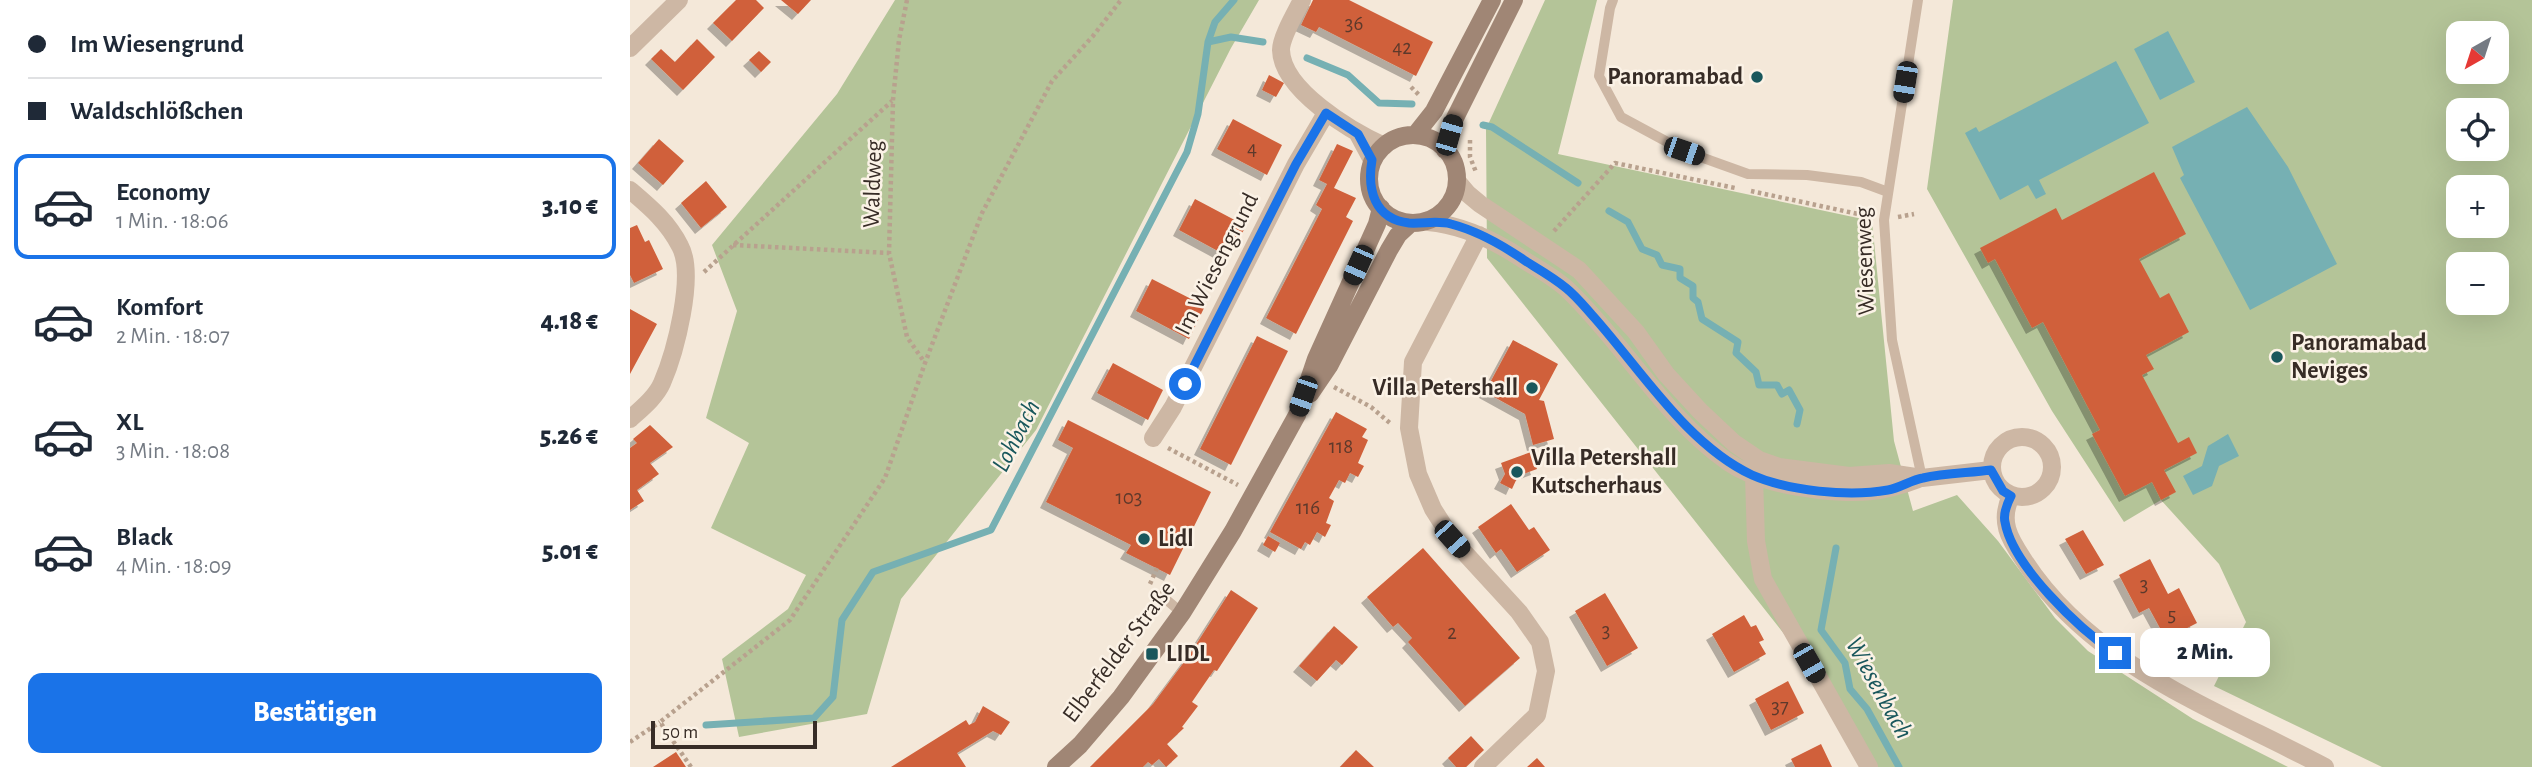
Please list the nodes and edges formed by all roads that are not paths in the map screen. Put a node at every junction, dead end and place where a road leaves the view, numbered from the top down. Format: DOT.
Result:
graph roads {
  1 [pos="678,0"];
  2 [pos="1302,0"];
  3 [pos="1492,0"];
  4 [pos="1514,0"];
  5 [pos="1613,0"];
  6 [pos="1917,0"];
  7 [pos="630,48"];
  8 [pos="1326,113"];
  9 [pos="1415,135"];
  10 [pos="1445,150"];
  11 [pos="1378,153"];
  12 [pos="1457,181"];
  13 [pos="630,190"];
  14 [pos="1888,192"];
  15 [pos="1381,208"];
  16 [pos="1419,222"];
  17 [pos="1479,235"];
  18 [pos="1297,415"];
  19 [pos="630,419"];
  20 [pos="1153,438"];
  21 [pos="1756,468"];
  22 [pos="1991,470"];
  23 [pos="1922,478"];
  24 [pos="2011,496"];
  25 [pos="1162,596"];
  26 [pos="1182,613"];
  27 [pos="1056,767"];
  28 [pos="1483,767"];
  29 [pos="1869,767"];
  30 [pos="2325,767"];
  1 -- 7 [label="street"];
  2 -- 8 [label="street"];
  3 -- 9 [label="main road"];
  4 -- 10 [label="main road"];
  5 -- 14 [label="lane"];
  6 -- 14 [label="lane, Wiesenweg"];
  8 -- 11 [label="street"];
  8 -- 20 [label="street, Im Wiesengrund"];
  9 -- 10 [label="main road"];
  9 -- 11 [label="main road"];
  10 -- 12 [label="main road"];
  11 -- 15 [label="main road"];
  12 -- 16 [label="main road"];
  12 -- 21 [label="street"];
  13 -- 19 [label="street"];
  14 -- 23 [label="lane, Wiesenweg"];
  15 -- 16 [label="main road"];
  15 -- 18 [label="main road, Elberfelder Straße"];
  16 -- 17 [label="street"];
  16 -- 18 [label="main road, Elberfelder Straße"];
  17 -- 21 [label="street"];
  17 -- 28 [label="street"];
  18 -- 26 [label="main road, Elberfelder Straße"];
  21 -- 23 [label="street"];
  21 -- 29 [label="street"];
  22 -- 23 [label="street"];
  22 -- 24 [label="street"];
  22 -- 24 [label="street"];
  24 -- 30 [label="street"];
  25 -- 26 [label="lane"];
  26 -- 27 [label="main road, Elberfelder Straße"];
}
